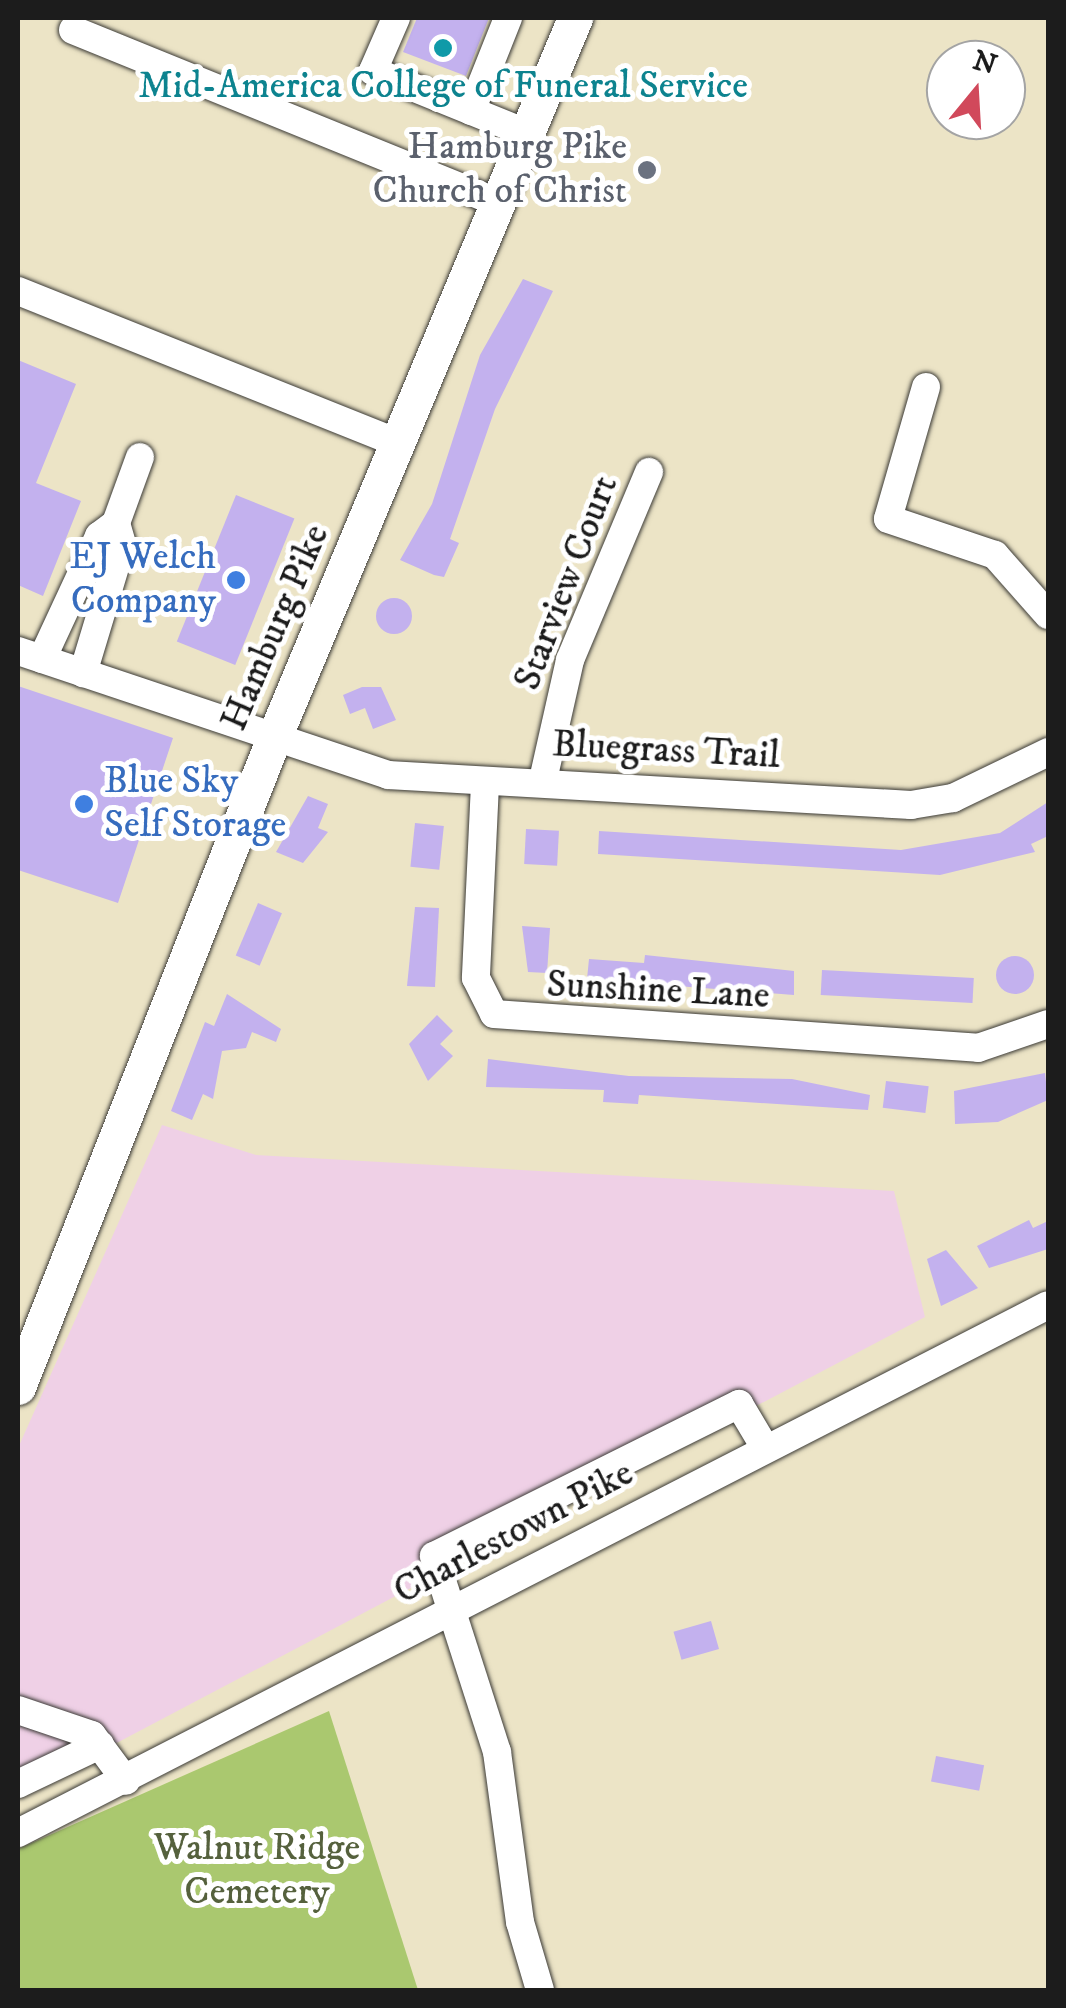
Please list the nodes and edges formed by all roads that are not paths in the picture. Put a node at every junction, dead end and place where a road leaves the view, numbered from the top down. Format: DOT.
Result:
graph roads {
  1 [pos="396,18"];
  2 [pos="508,18"];
  3 [pos="575,18"];
  4 [pos="72,30"];
  5 [pos="470,111"];
  6 [pos="528,134"];
  7 [pos="500,203"];
  8 [pos="18,291"];
  9 [pos="926,387"];
  10 [pos="401,444"];
  11 [pos="140,456"];
  12 [pos="649,472"];
  13 [pos="116,524"];
  14 [pos="1048,615"];
  15 [pos="30,655"];
  16 [pos="83,673"];
  17 [pos="273,740"];
  18 [pos="1048,752"];
  19 [pos="543,780"];
  20 [pos="485,784"];
  21 [pos="1048,1024"];
  22 [pos="1048,1305"];
  23 [pos="27,1340"];
  24 [pos="18,1387"];
  25 [pos="764,1446"];
  26 [pos="451,1610"];
  27 [pos="18,1710"];
  28 [pos="100,1745"];
  29 [pos="126,1781"];
  30 [pos="18,1784"];
  31 [pos="18,1833"];
  32 [pos="540,1990"];
  1 -- 5 [label="street"];
  2 -- 5 [label="street"];
  3 -- 6 [label="main road, Hamburg Pike"];
  4 -- 7 [label="street"];
  5 -- 6 [label="street"];
  6 -- 7 [label="main road, Hamburg Pike"];
  7 -- 10 [label="main road, Hamburg Pike"];
  8 -- 10 [label="street"];
  9 -- 14 [label="street"];
  10 -- 17 [label="main road, Hamburg Pike"];
  11 -- 13 [label="street"];
  12 -- 19 [label="street, Starview Court"];
  13 -- 15 [label="street"];
  13 -- 16 [label="street"];
  15 -- 16 [label="street, Bluegrass Trail"];
  16 -- 17 [label="street, Bluegrass Trail"];
  17 -- 20 [label="street, Bluegrass Trail"];
  17 -- 23 [label="main road, Hamburg Pike"];
  18 -- 19 [label="street, Bluegrass Trail"];
  19 -- 20 [label="street, Bluegrass Trail"];
  20 -- 21 [label="street, Sunshine Lane"];
  22 -- 25 [label="street, Charlestown Pike"];
  23 -- 24 [label="main road, Hamburg Pike"];
  25 -- 26 [label="street, Charlestown Pike"];
  25 -- 26 [label="street"];
  26 -- 29 [label="street, Charlestown Pike"];
  26 -- 32 [label="street"];
  27 -- 28 [label="street"];
  28 -- 29 [label="street"];
  28 -- 30 [label="street"];
  29 -- 31 [label="street, Charlestown Pike"];
}
